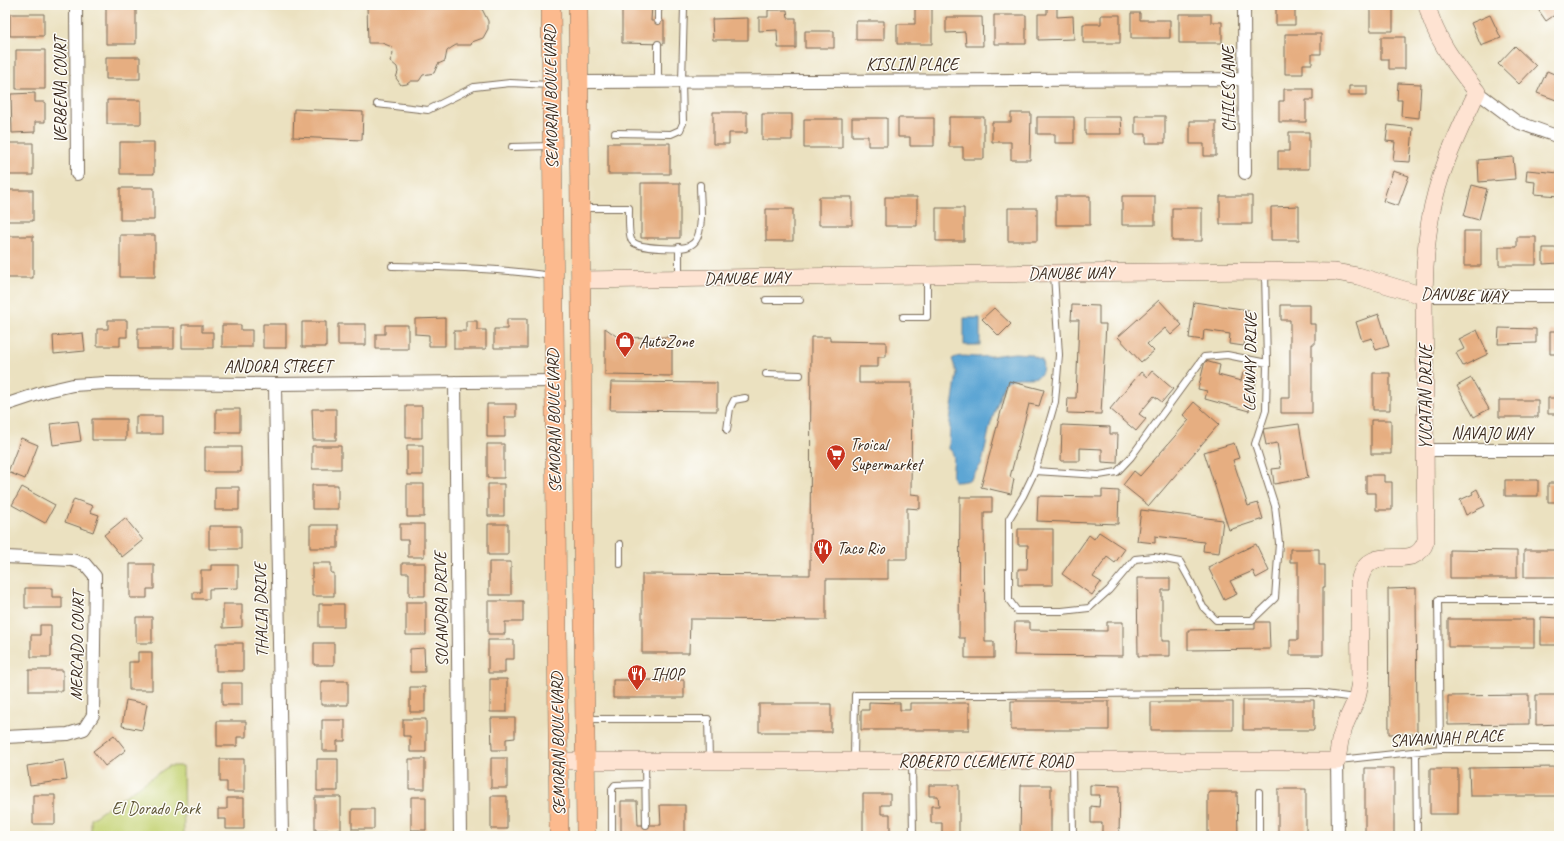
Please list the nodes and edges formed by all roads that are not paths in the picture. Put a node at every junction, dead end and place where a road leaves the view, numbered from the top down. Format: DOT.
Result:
graph roads {
  1 [pos="76,5"];
  2 [pos="550,5"];
  3 [pos="578,5"];
  4 [pos="661,5"];
  5 [pos="682,5"];
  6 [pos="1244,5"];
  7 [pos="1427,5"];
  8 [pos="658,21"];
  9 [pos="658,44"];
  10 [pos="1245,80"];
  11 [pos="682,81"];
  12 [pos="578,82"];
  13 [pos="658,82"];
  14 [pos="551,85"];
  15 [pos="1477,92"];
  16 [pos="377,104"];
  17 [pos="615,133"];
  18 [pos="1559,137"];
  19 [pos="552,146"];
  20 [pos="512,147"];
  21 [pos="1245,173"];
  22 [pos="77,174"];
  23 [pos="700,185"];
  24 [pos="580,208"];
  25 [pos="553,237"];
  26 [pos="679,247"];
  27 [pos="392,266"];
  28 [pos="1265,271"];
  29 [pos="1054,273"];
  30 [pos="927,275"];
  31 [pos="553,276"];
  32 [pos="679,279"];
  33 [pos="580,280"];
  34 [pos="1424,296"];
  35 [pos="1559,296"];
  36 [pos="766,300"];
  37 [pos="800,300"];
  38 [pos="903,317"];
  39 [pos="581,318"];
  40 [pos="1267,363"];
  41 [pos="766,374"];
  42 [pos="800,375"];
  43 [pos="554,381"];
  44 [pos="455,382"];
  45 [pos="275,384"];
  46 [pos="745,398"];
  47 [pos="5,405"];
  48 [pos="726,430"];
  49 [pos="1425,450"];
  50 [pos="1559,450"];
  51 [pos="1035,471"];
  52 [pos="620,544"];
  53 [pos="5,557"];
  54 [pos="620,564"];
  55 [pos="1559,600"];
  56 [pos="1357,698"];
  57 [pos="585,719"];
  58 [pos="5,736"];
  59 [pos="1440,749"];
  60 [pos="1559,749"];
  61 [pos="1416,752"];
  62 [pos="1072,760"];
  63 [pos="559,761"];
  64 [pos="586,761"];
  65 [pos="645,761"];
  66 [pos="709,761"];
  67 [pos="854,761"];
  68 [pos="912,761"];
  69 [pos="1337,761"];
  70 [pos="646,784"];
  71 [pos="1259,792"];
  72 [pos="646,825"];
  73 [pos="282,836"];
  74 [pos="460,836"];
  75 [pos="559,836"];
  76 [pos="586,836"];
  77 [pos="612,836"];
  78 [pos="913,836"];
  79 [pos="1073,836"];
  80 [pos="1259,836"];
  81 [pos="1338,836"];
  82 [pos="1417,836"];
  1 -- 22 [label="street, VERBENA COURT"];
  2 -- 14 [label="main road, SEMORAN BOULEVARD"];
  3 -- 12 [label="main road, SEMORAN BOULEVARD"];
  4 -- 8 [label="lane"];
  5 -- 11 [label="lane"];
  6 -- 10 [label="street, CHILES LANE"];
  7 -- 15 [label="street"];
  9 -- 13 [label="lane"];
  10 -- 11 [label="street, KISLIN PLACE"];
  10 -- 21 [label="street, CHILES LANE"];
  11 -- 13 [label="street, KISLIN PLACE"];
  11 -- 17 [label="lane"];
  12 -- 13 [label="street, KISLIN PLACE"];
  12 -- 24 [label="main road, SEMORAN BOULEVARD"];
  14 -- 16 [label="lane"];
  14 -- 19 [label="main road, SEMORAN BOULEVARD"];
  15 -- 18 [label="street"];
  15 -- 34 [label="street, YUCATAN DRIVE"];
  19 -- 20 [label="lane"];
  19 -- 25 [label="main road, SEMORAN BOULEVARD"];
  23 -- 26 [label="lane"];
  24 -- 26 [label="lane"];
  24 -- 33 [label="main road, SEMORAN BOULEVARD"];
  25 -- 31 [label="main road, SEMORAN BOULEVARD"];
  25 -- 33 [label="main road"];
  26 -- 32 [label="lane"];
  27 -- 31 [label="lane"];
  28 -- 29 [label="street, DANUBE WAY"];
  28 -- 34 [label="street, DANUBE WAY"];
  28 -- 40 [label="lane, LENWAY DRIVE"];
  29 -- 30 [label="street, DANUBE WAY"];
  29 -- 51 [label="lane"];
  30 -- 32 [label="street, DANUBE WAY"];
  30 -- 38 [label="lane"];
  31 -- 39 [label="main road"];
  31 -- 43 [label="main road, SEMORAN BOULEVARD"];
  32 -- 33 [label="street, DANUBE WAY"];
  33 -- 39 [label="main road, SEMORAN BOULEVARD"];
  34 -- 35 [label="street, DANUBE WAY"];
  34 -- 49 [label="street, YUCATAN DRIVE"];
  36 -- 37 [label="lane"];
  39 -- 57 [label="main road, SEMORAN BOULEVARD"];
  40 -- 51 [label="lane"];
  40 -- 51 [label="lane, LENWAY DRIVE"];
  41 -- 42 [label="lane"];
  43 -- 44 [label="street, ANDORA STREET"];
  43 -- 63 [label="main road, SEMORAN BOULEVARD"];
  44 -- 45 [label="street, ANDORA STREET"];
  44 -- 74 [label="street, SOLANDRA DRIVE"];
  45 -- 47 [label="street, ANDORA STREET"];
  45 -- 73 [label="street, THALIA DRIVE"];
  46 -- 48 [label="lane"];
  49 -- 50 [label="street, NAVAJO WAY"];
  49 -- 56 [label="street, YUCATAN DRIVE"];
  52 -- 54 [label="lane"];
  53 -- 58 [label="street, MERCADO COURT"];
  55 -- 59 [label="lane"];
  56 -- 67 [label="lane"];
  56 -- 69 [label="street, YUCATAN DRIVE"];
  57 -- 64 [label="main road, SEMORAN BOULEVARD"];
  57 -- 66 [label="lane"];
  59 -- 60 [label="lane, SAVANNAH PLACE"];
  59 -- 61 [label="lane, SAVANNAH PLACE"];
  61 -- 69 [label="lane, SAVANNAH PLACE"];
  61 -- 82 [label="lane"];
  62 -- 68 [label="street, ROBERTO CLEMENTE ROAD"];
  62 -- 69 [label="street, ROBERTO CLEMENTE ROAD"];
  62 -- 79 [label="lane"];
  63 -- 64 [label="street, ROBERTO CLEMENTE ROAD"];
  63 -- 75 [label="main road, SEMORAN BOULEVARD"];
  64 -- 65 [label="street, ROBERTO CLEMENTE ROAD"];
  64 -- 76 [label="main road, SEMORAN BOULEVARD"];
  65 -- 66 [label="street, ROBERTO CLEMENTE ROAD"];
  65 -- 70 [label="lane"];
  66 -- 67 [label="street, ROBERTO CLEMENTE ROAD"];
  67 -- 68 [label="street, ROBERTO CLEMENTE ROAD"];
  68 -- 78 [label="lane"];
  69 -- 81 [label="street"];
  70 -- 72 [label="lane"];
  70 -- 77 [label="lane"];
  71 -- 80 [label="lane"];
}
